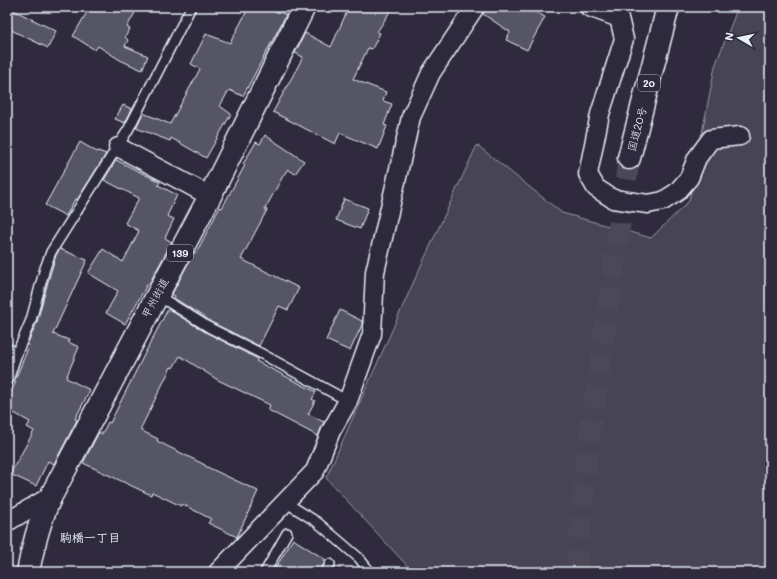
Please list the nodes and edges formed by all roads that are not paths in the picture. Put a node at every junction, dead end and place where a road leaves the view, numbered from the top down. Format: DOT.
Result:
graph roads {
  1 [pos="191,7"];
  2 [pos="304,7"];
  3 [pos="475,7"];
  4 [pos="590,7"];
  5 [pos="668,7"];
  6 [pos="740,136"];
  7 [pos="118,147"];
  8 [pos="629,158"];
  9 [pos="210,196"];
  10 [pos="157,294"];
  11 [pos="7,348"];
  12 [pos="17,353"];
  13 [pos="7,383"];
  14 [pos="348,401"];
  15 [pos="51,496"];
  16 [pos="285,502"];
  17 [pos="7,522"];
  18 [pos="287,533"];
  19 [pos="28,572"];
  20 [pos="218,572"];
  21 [pos="265,572"];
  22 [pos="370,572"];
  1 -- 7 [label="lane"];
  2 -- 9 [label="highway, 甲州街道 / 139"];
  3 -- 14 [label="street"];
  4 -- 6 [label="street"];
  5 -- 8 [label="highway, 国道20号 / 20"];
  7 -- 9 [label="street"];
  7 -- 12 [label="lane"];
  9 -- 10 [label="highway, 甲州街道 / 139"];
  10 -- 14 [label="lane"];
  10 -- 15 [label="highway, 甲州街道 / 139"];
  11 -- 12 [label="lane"];
  12 -- 13 [label="lane"];
  14 -- 16 [label="street"];
  15 -- 17 [label="street"];
  15 -- 19 [label="highway, 甲州街道 / 139"];
  16 -- 20 [label="street"];
  16 -- 22 [label="lane"];
  18 -- 21 [label="lane"];
}
